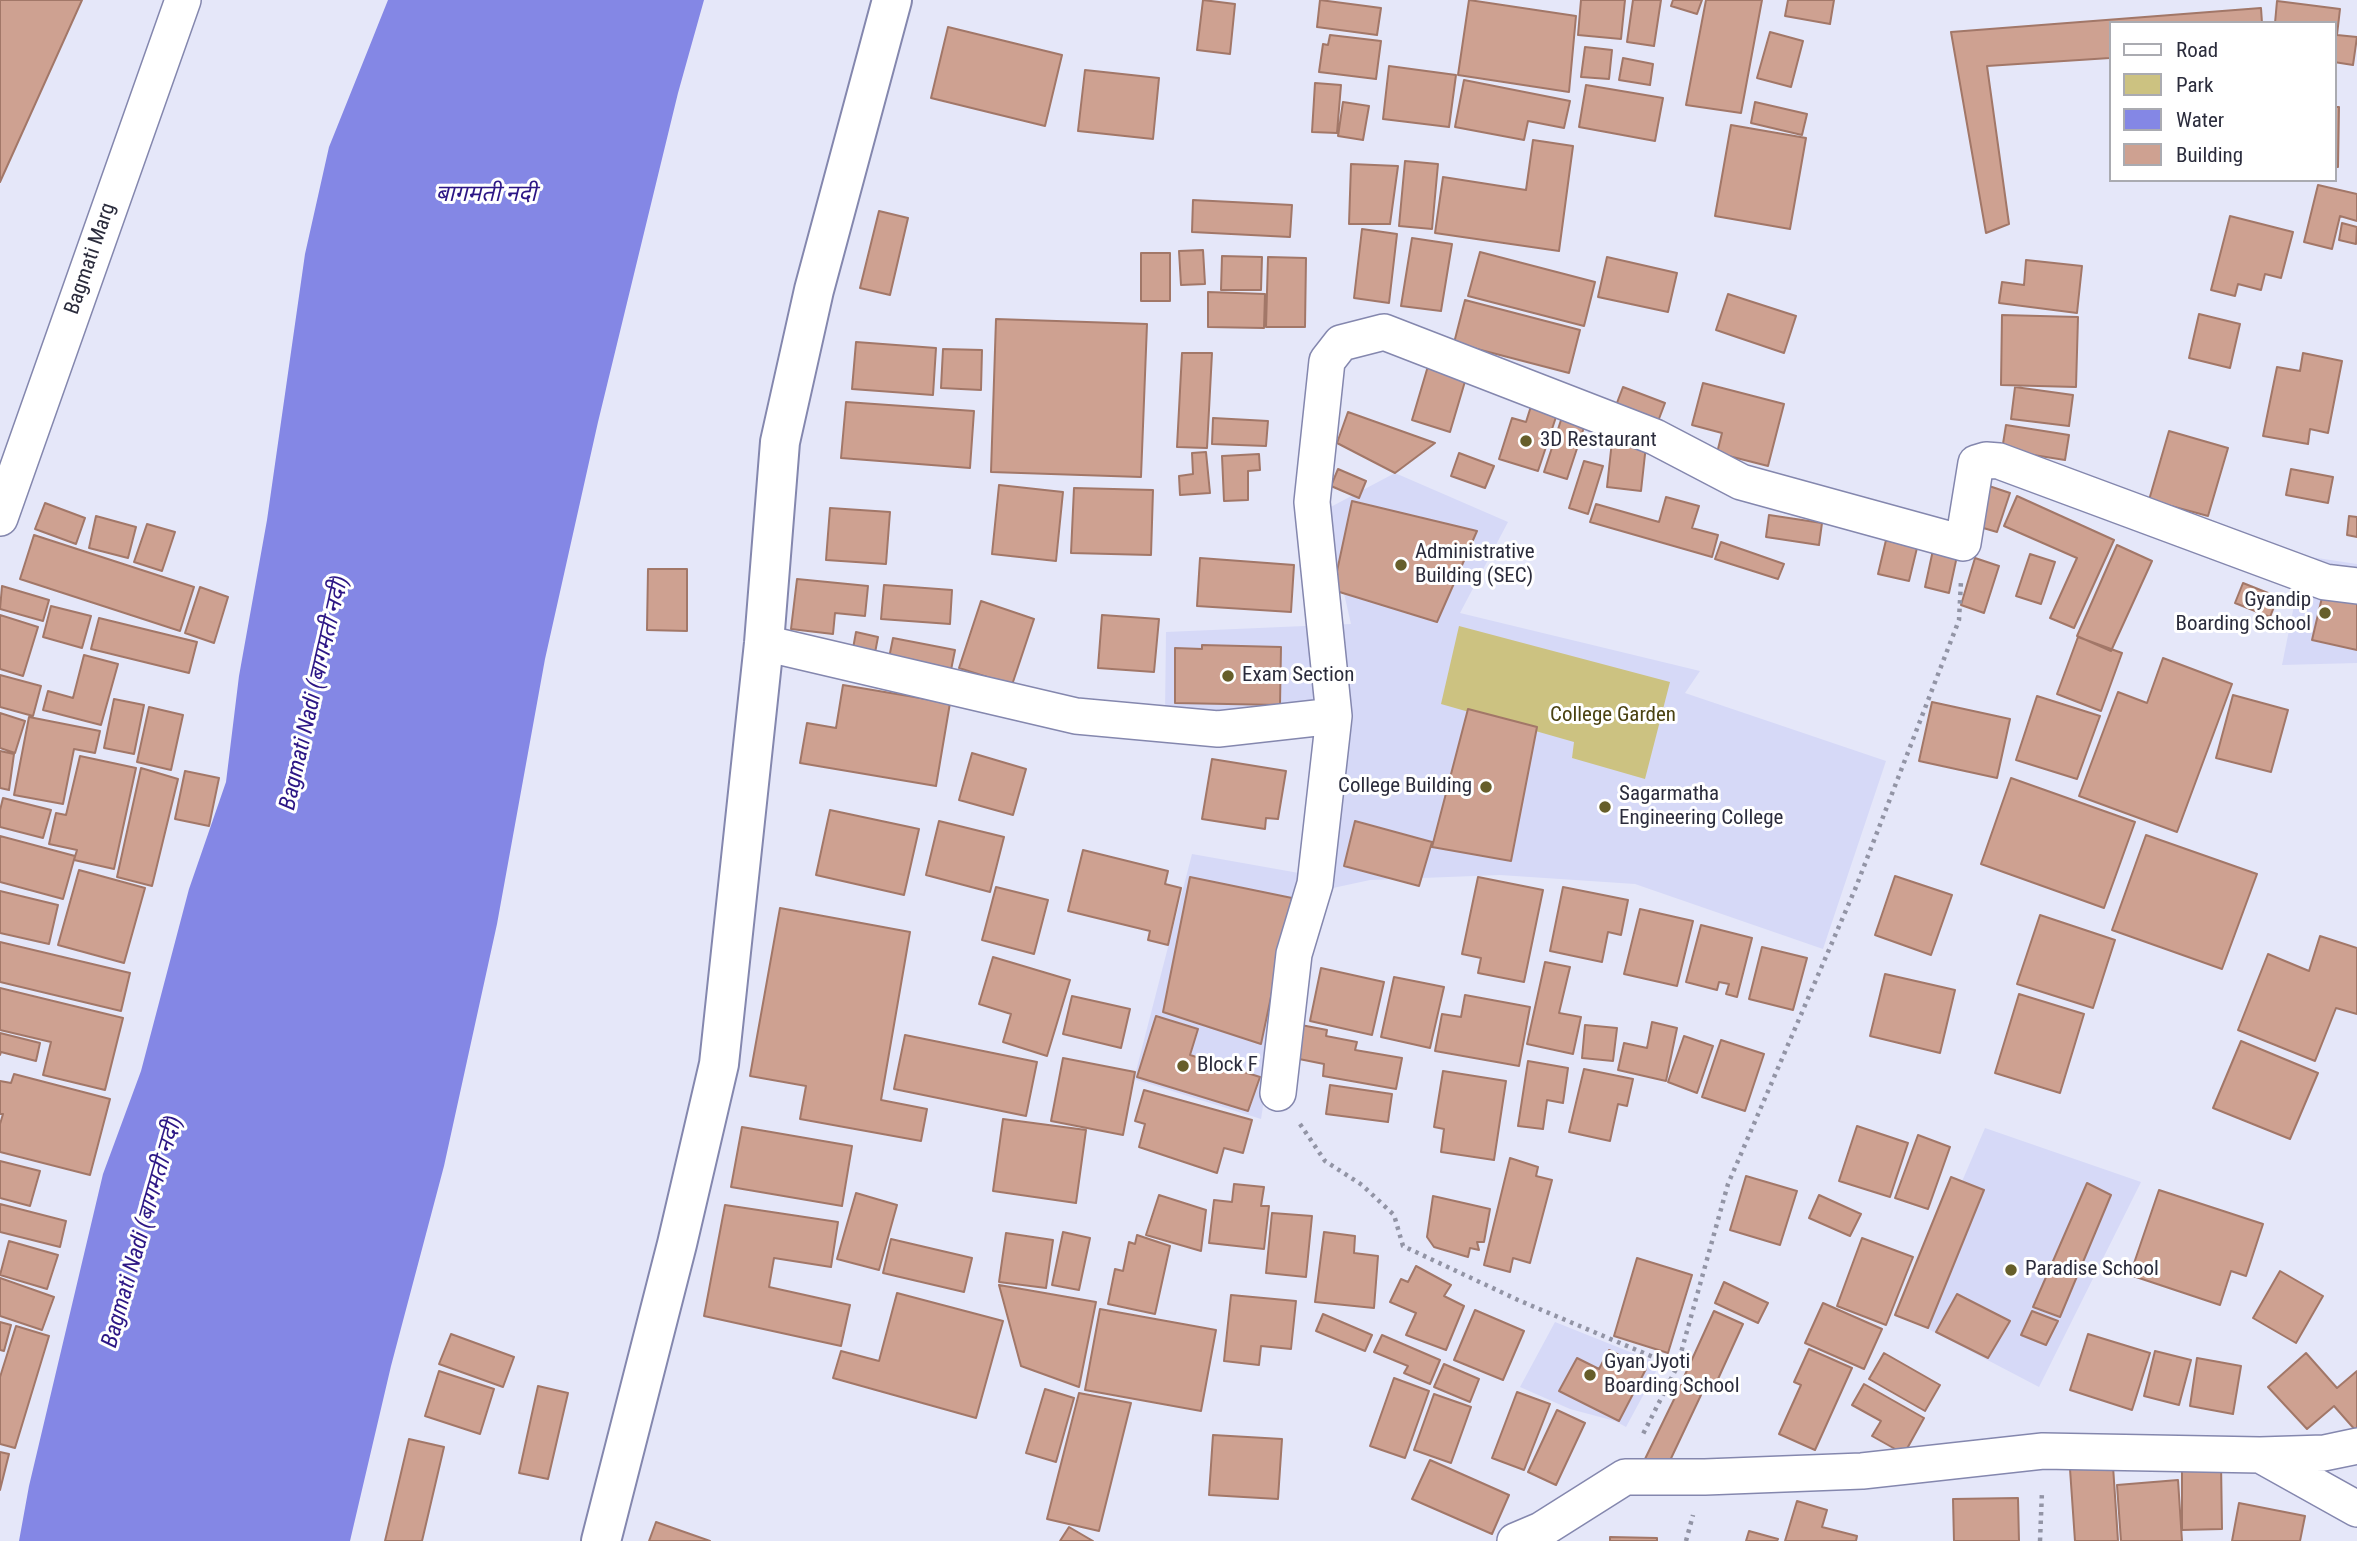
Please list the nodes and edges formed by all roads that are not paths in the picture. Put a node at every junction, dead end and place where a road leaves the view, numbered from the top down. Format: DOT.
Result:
graph roads {
  1 [pos="183,0"];
  2 [pos="892,0"];
  3 [pos="0,519"];
  4 [pos="2357,586"];
  5 [pos="764,642"];
  6 [pos="1334,716"];
  7 [pos="1278,1093"];
  8 [pos="2357,1446"];
  9 [pos="2260,1455"];
  10 [pos="2357,1509"];
  11 [pos="601,1541"];
  12 [pos="1515,1541"];
  1 -- 3 [label="street, Bagmati Marg"];
  2 -- 5 [label="street"];
  4 -- 6 [label="street"];
  5 -- 6 [label="street"];
  5 -- 11 [label="street"];
  6 -- 7 [label="street"];
  8 -- 9 [label="street"];
  9 -- 10 [label="street"];
  9 -- 12 [label="street"];
}
